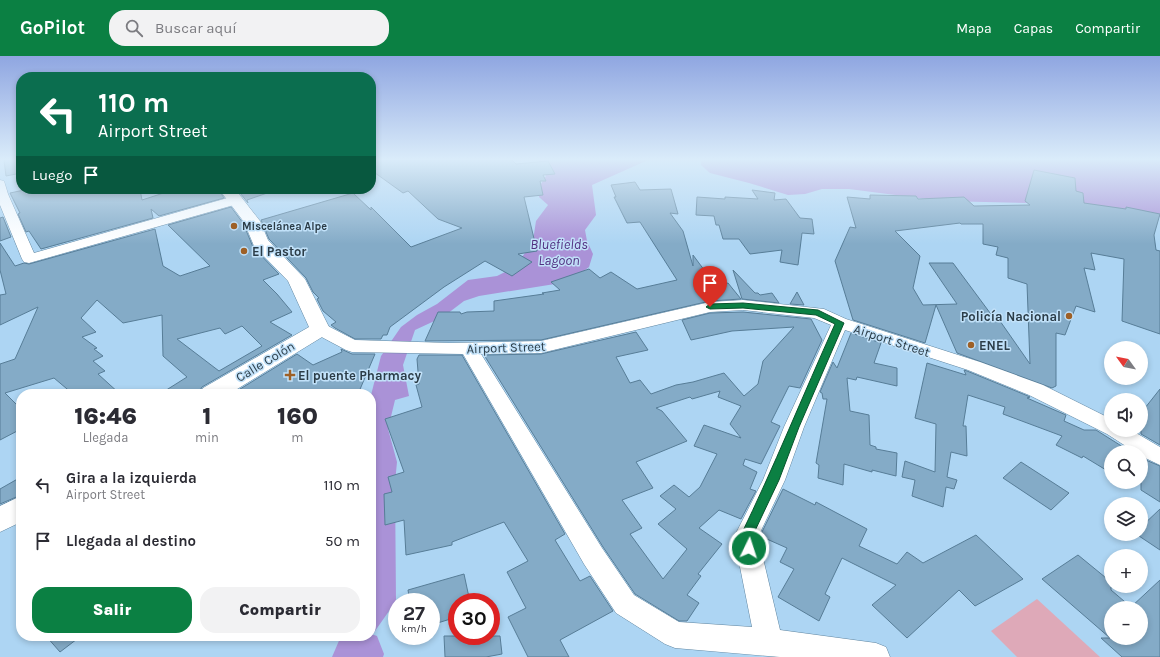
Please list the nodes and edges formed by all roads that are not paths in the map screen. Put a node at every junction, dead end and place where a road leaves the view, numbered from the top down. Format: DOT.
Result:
graph roads {
  1 [pos="1,188"];
  2 [pos="232,194"];
  3 [pos="840,323"];
  4 [pos="320,329"];
  5 [pos="458,349"];
  6 [pos="219,389"];
  7 [pos="1104,424"];
  8 [pos="1127,437"];
  9 [pos="1160,457"];
  10 [pos="16,511"];
  11 [pos="0,520"];
  12 [pos="769,642"];
  13 [pos="876,657"];
  1 -- 2 [label="street"];
  2 -- 4 [label="street"];
  3 -- 5 [label="street, Airport Street"];
  3 -- 7 [label="street, Airport Street"];
  3 -- 12 [label="street"];
  4 -- 5 [label="street, Airport Street"];
  4 -- 6 [label="street, Calle Colón"];
  5 -- 12 [label="street"];
  8 -- 9 [label="street"];
  10 -- 11 [label="street"];
  12 -- 13 [label="street"];
}
